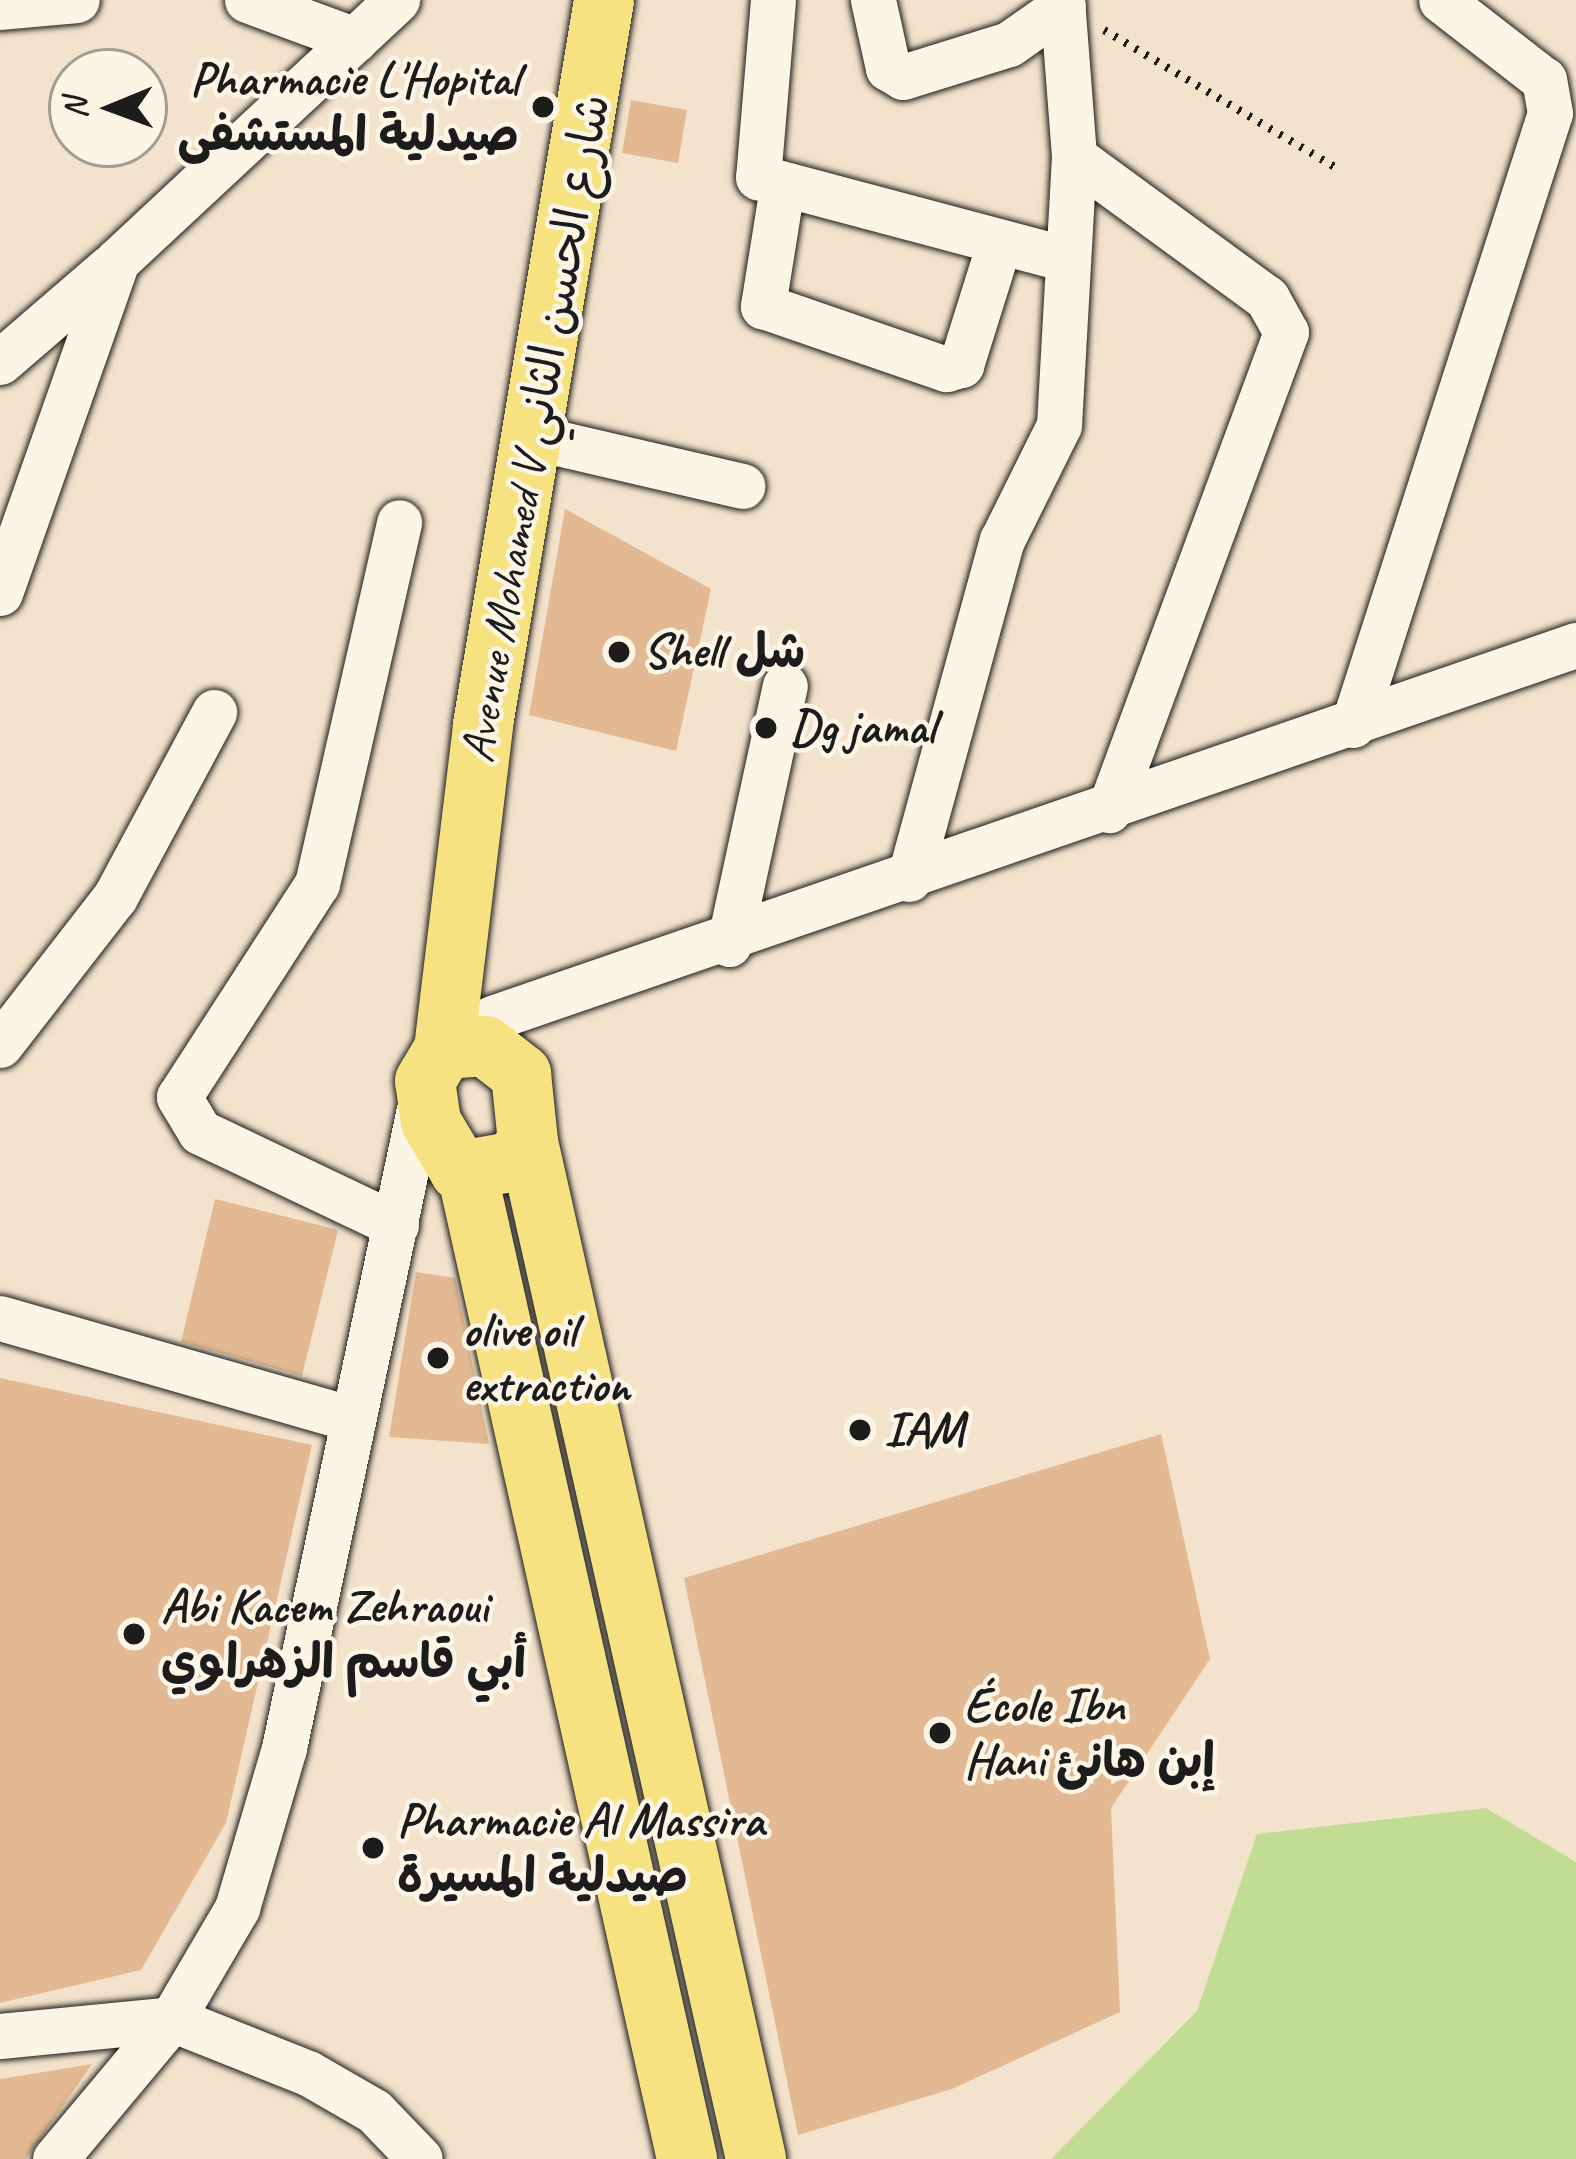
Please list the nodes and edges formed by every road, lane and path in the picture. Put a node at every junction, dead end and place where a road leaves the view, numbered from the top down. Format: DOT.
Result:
graph roads {
  1 [pos="77,0"];
  2 [pos="247,0"];
  3 [pos="397,0"];
  4 [pos="604,0"];
  5 [pos="773,0"];
  6 [pos="873,0"];
  7 [pos="1441,0"];
  8 [pos="1063,3"];
  9 [pos="0,8"];
  10 [pos="355,40"];
  11 [pos="1074,157"];
  12 [pos="1340,170"];
  13 [pos="782,188"];
  14 [pos="999,244"];
  15 [pos="1061,258"];
  16 [pos="117,261"];
  17 [pos="0,362"];
  18 [pos="536,438"];
  19 [pos="743,486"];
  20 [pos="399,522"];
  21 [pos="0,592"];
  22 [pos="1576,645"];
  23 [pos="785,686"];
  24 [pos="214,712"];
  25 [pos="1353,725"];
  26 [pos="1109,810"];
  27 [pos="909,879"];
  28 [pos="729,944"];
  29 [pos="0,1045"];
  30 [pos="466,1049"];
  31 [pos="528,1142"];
  32 [pos="460,1169"];
  33 [pos="396,1226"];
  34 [pos="0,1318"];
  35 [pos="353,1419"];
  36 [pos="172,2019"];
  37 [pos="0,2036"];
  38 [pos="55,2159"];
  39 [pos="420,2159"];
  40 [pos="687,2159"];
  41 [pos="756,2159"];
  1 -- 9 [label="street"];
  2 -- 10 [label="street"];
  3 -- 10 [label="street"];
  4 -- 18 [label="main road, Avenue Mohamed V شارع الحسن الثاني"];
  5 -- 13 [label="street"];
  6 -- 8 [label="street"];
  7 -- 25 [label="street"];
  8 -- 11 [label="street"];
  8 -- 12 [label="path"];
  10 -- 16 [label="street"];
  11 -- 15 [label="street"];
  11 -- 26 [label="street"];
  13 -- 14 [label="street"];
  13 -- 14 [label="street"];
  14 -- 15 [label="street"];
  15 -- 27 [label="street"];
  16 -- 17 [label="street"];
  16 -- 21 [label="street"];
  18 -- 19 [label="street"];
  18 -- 30 [label="main road, Avenue Mohamed V شارع الحسن الثاني"];
  20 -- 33 [label="street"];
  22 -- 25 [label="street"];
  23 -- 28 [label="street"];
  24 -- 29 [label="street"];
  25 -- 26 [label="street"];
  26 -- 27 [label="street"];
  27 -- 28 [label="street"];
  28 -- 30 [label="street"];
  30 -- 31 [label="main road"];
  30 -- 32 [label="main road"];
  30 -- 33 [label="street"];
  31 -- 32 [label="main road"];
  31 -- 41 [label="main road"];
  32 -- 33 [label="street"];
  32 -- 40 [label="main road"];
  33 -- 35 [label="street"];
  34 -- 35 [label="street"];
  35 -- 36 [label="street"];
  36 -- 37 [label="street"];
  36 -- 38 [label="street"];
  36 -- 39 [label="street"];
}
